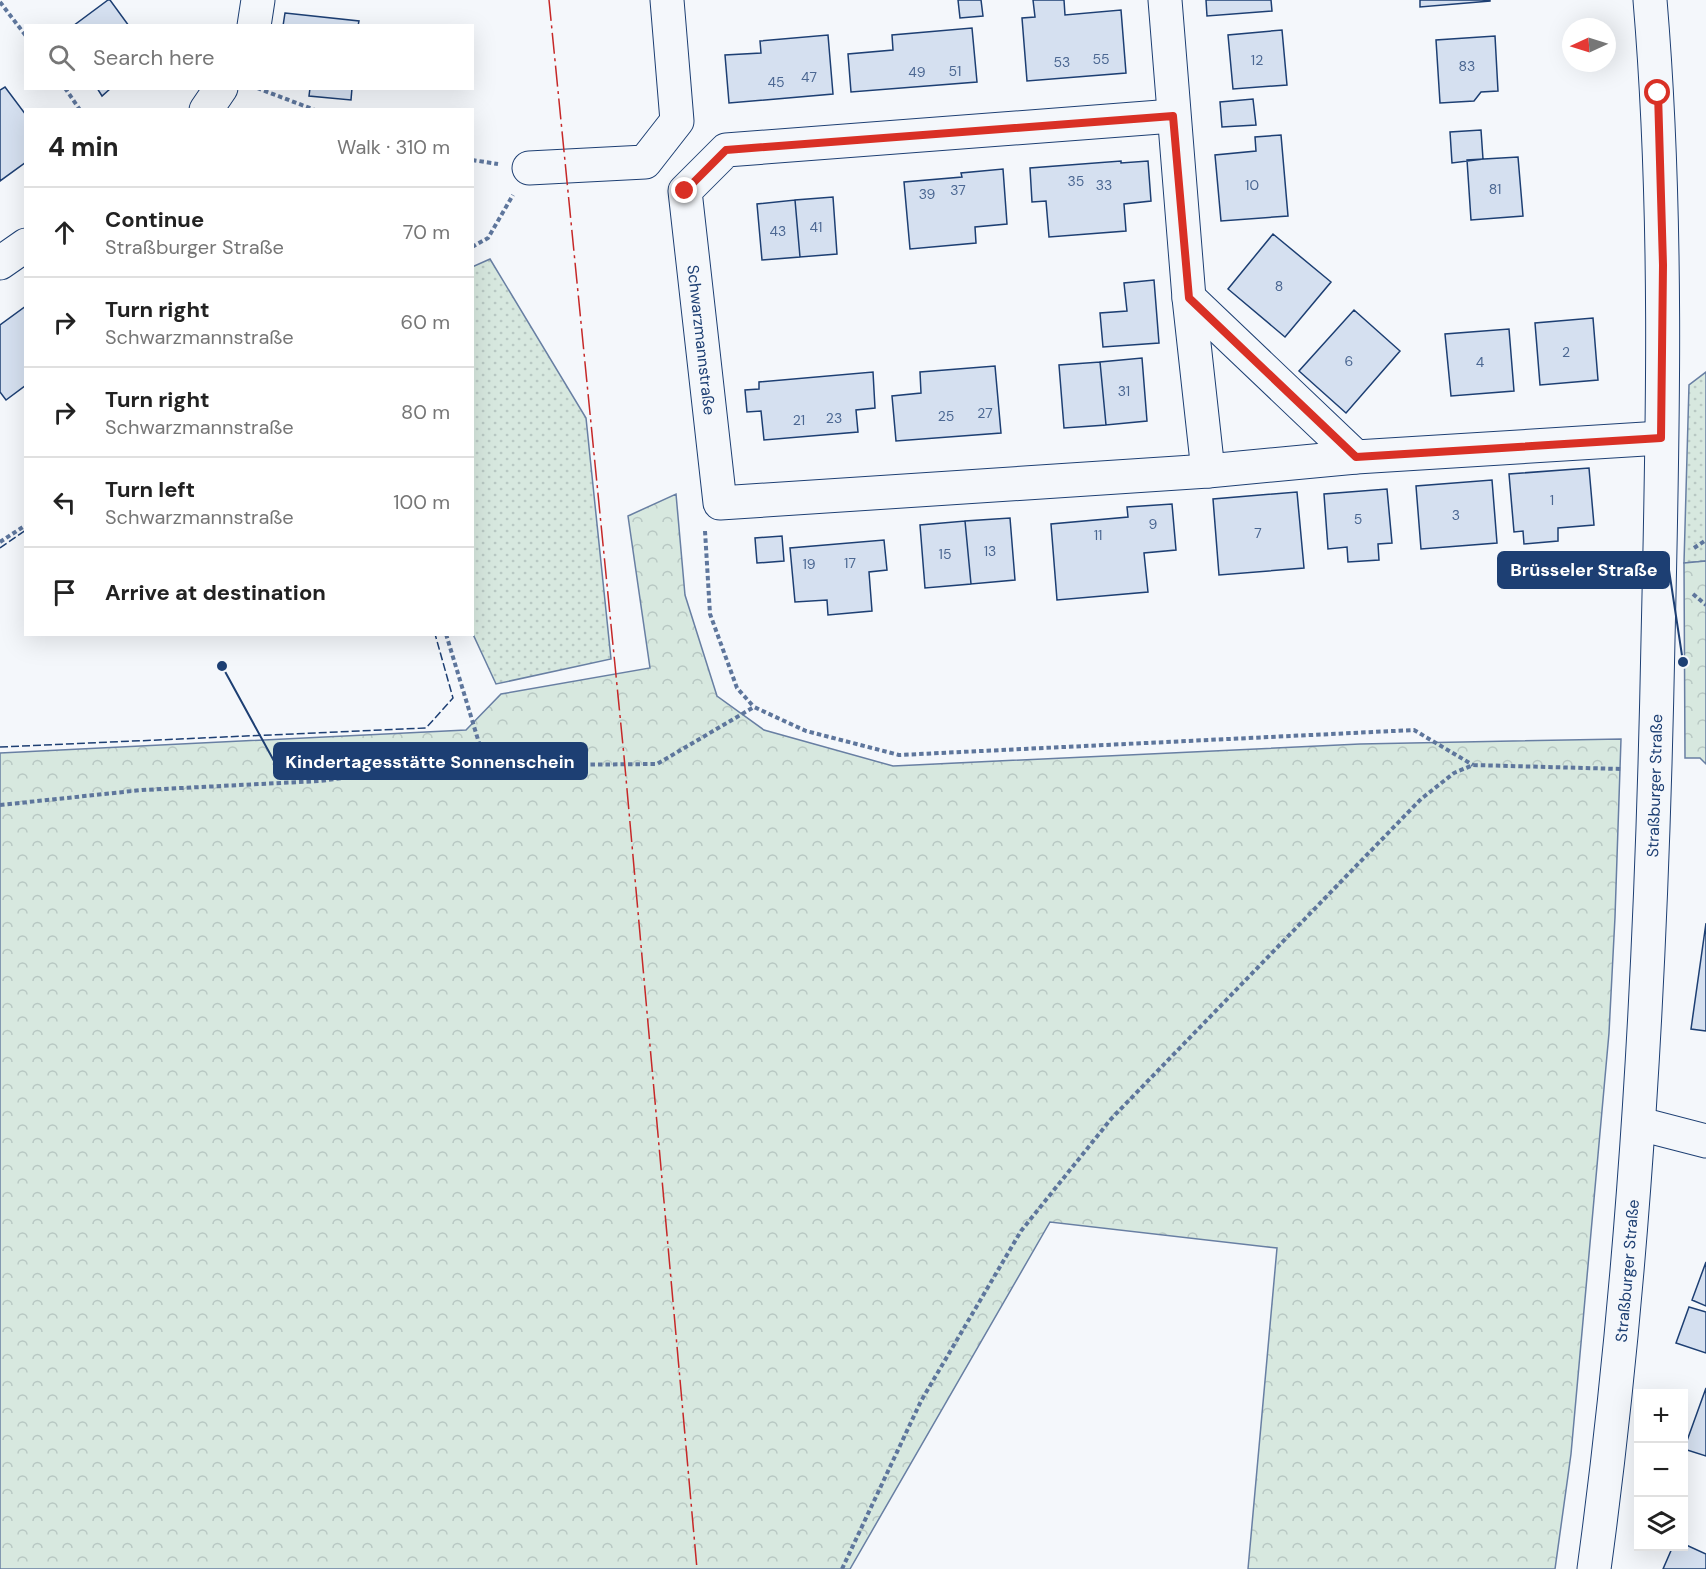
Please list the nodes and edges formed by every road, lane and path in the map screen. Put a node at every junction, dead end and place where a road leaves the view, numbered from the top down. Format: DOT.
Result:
graph roads {
  1 [pos="258,0"];
  2 [pos="667,0"];
  3 [pos="1164,0"];
  4 [pos="1650,0"];
  5 [pos="0,2"];
  6 [pos="254,24"];
  7 [pos="24,33"];
  8 [pos="66,90"];
  9 [pos="219,90"];
  10 [pos="262,90"];
  11 [pos="79,108"];
  12 [pos="207,108"];
  13 [pos="310,108"];
  14 [pos="1173,116"];
  15 [pos="529,168"];
  16 [pos="24,245"];
  17 [pos="474,246"];
  18 [pos="0,263"];
  19 [pos="1189,298"];
  20 [pos="1661,438"];
  21 [pos="1356,457"];
  22 [pos="1208,471"];
  23 [pos="720,503"];
  24 [pos="24,526"];
  25 [pos="0,542"];
  26 [pos="447,636"];
  27 [pos="754,707"];
  28 [pos="1473,765"];
  29 [pos="486,766"];
  30 [pos="1655,772"];
  31 [pos="0,805"];
  32 [pos="1640,1124"];
  33 [pos="1706,1141"];
  34 [pos="842,1569"];
  35 [pos="1594,1569"];
  1 -- 6 [label="street"];
  2 -- 15 [label="street"];
  3 -- 14 [label="street"];
  4 -- 20 [label="street, Straßburger Straße"];
  5 -- 7 [label="path"];
  8 -- 11 [label="path"];
  9 -- 12 [label="street"];
  10 -- 13 [label="path"];
  14 -- 19 [label="street"];
  14 -- 23 [label="street, Schwarzmannstraße"];
  15 -- 17 [label="path"];
  16 -- 18 [label="street"];
  19 -- 21 [label="street"];
  19 -- 22 [label="street"];
  20 -- 21 [label="street"];
  20 -- 30 [label="street, Straßburger Straße"];
  21 -- 22 [label="street"];
  22 -- 23 [label="street"];
  23 -- 27 [label="path"];
  24 -- 25 [label="path"];
  26 -- 29 [label="path"];
  27 -- 28 [label="path"];
  27 -- 29 [label="path"];
  28 -- 30 [label="path"];
  28 -- 34 [label="path"];
  29 -- 31 [label="path"];
  30 -- 32 [label="street, Straßburger Straße"];
  32 -- 33 [label="street"];
  32 -- 35 [label="street, Straßburger Straße"];
}
